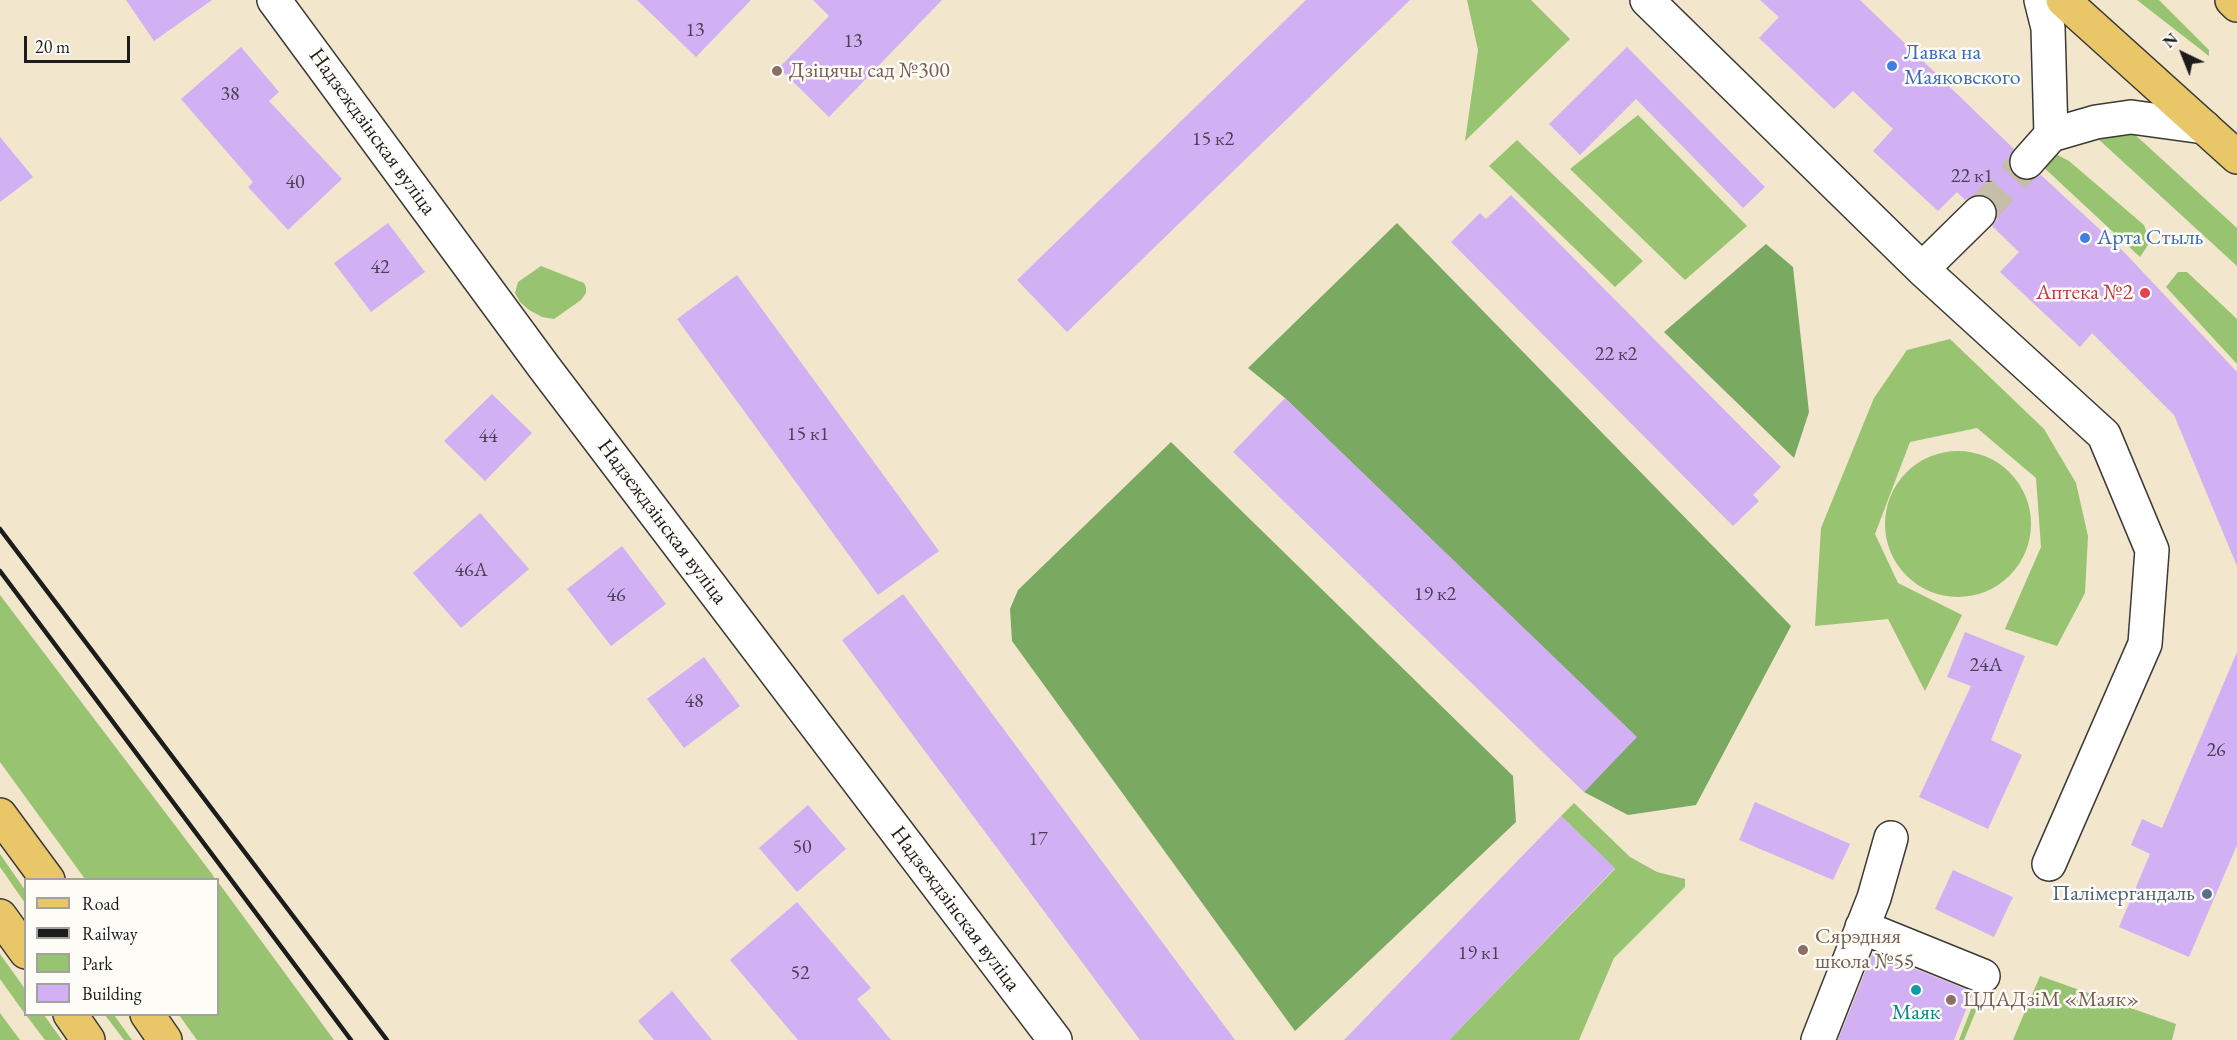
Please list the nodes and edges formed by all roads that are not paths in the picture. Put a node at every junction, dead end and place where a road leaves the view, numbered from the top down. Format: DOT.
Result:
graph roads {
  1 [pos="274,0"];
  2 [pos="1647,0"];
  3 [pos="2041,0"];
  4 [pos="2063,0"];
  5 [pos="2232,0"];
  6 [pos="2237,5"];
  7 [pos="2204,127"];
  8 [pos="2052,135"];
  9 [pos="2237,157"];
  10 [pos="2027,162"];
  11 [pos="1979,213"];
  12 [pos="1922,269"];
  13 [pos="0,815"];
  14 [pos="1892,837"];
  15 [pos="2049,864"];
  16 [pos="47,878"];
  17 [pos="0,916"];
  18 [pos="1862,927"];
  19 [pos="24,949"];
  20 [pos="1983,976"];
  21 [pos="71,1016"];
  22 [pos="148,1016"];
  23 [pos="88,1040"];
  24 [pos="165,1040"];
  25 [pos="1055,1040"];
  26 [pos="1818,1040"];
  1 -- 25 [label="street, Надзеждзінская вуліца"];
  2 -- 12 [label="street"];
  3 -- 8 [label="street"];
  4 -- 7 [label="main road"];
  5 -- 6 [label="main road"];
  7 -- 8 [label="street"];
  7 -- 9 [label="main road"];
  8 -- 10 [label="street"];
  11 -- 12 [label="street"];
  12 -- 15 [label="street"];
  13 -- 16 [label="main road"];
  14 -- 18 [label="street"];
  17 -- 19 [label="main road"];
  18 -- 20 [label="street"];
  18 -- 26 [label="street"];
  21 -- 23 [label="main road"];
  22 -- 24 [label="main road"];
}
